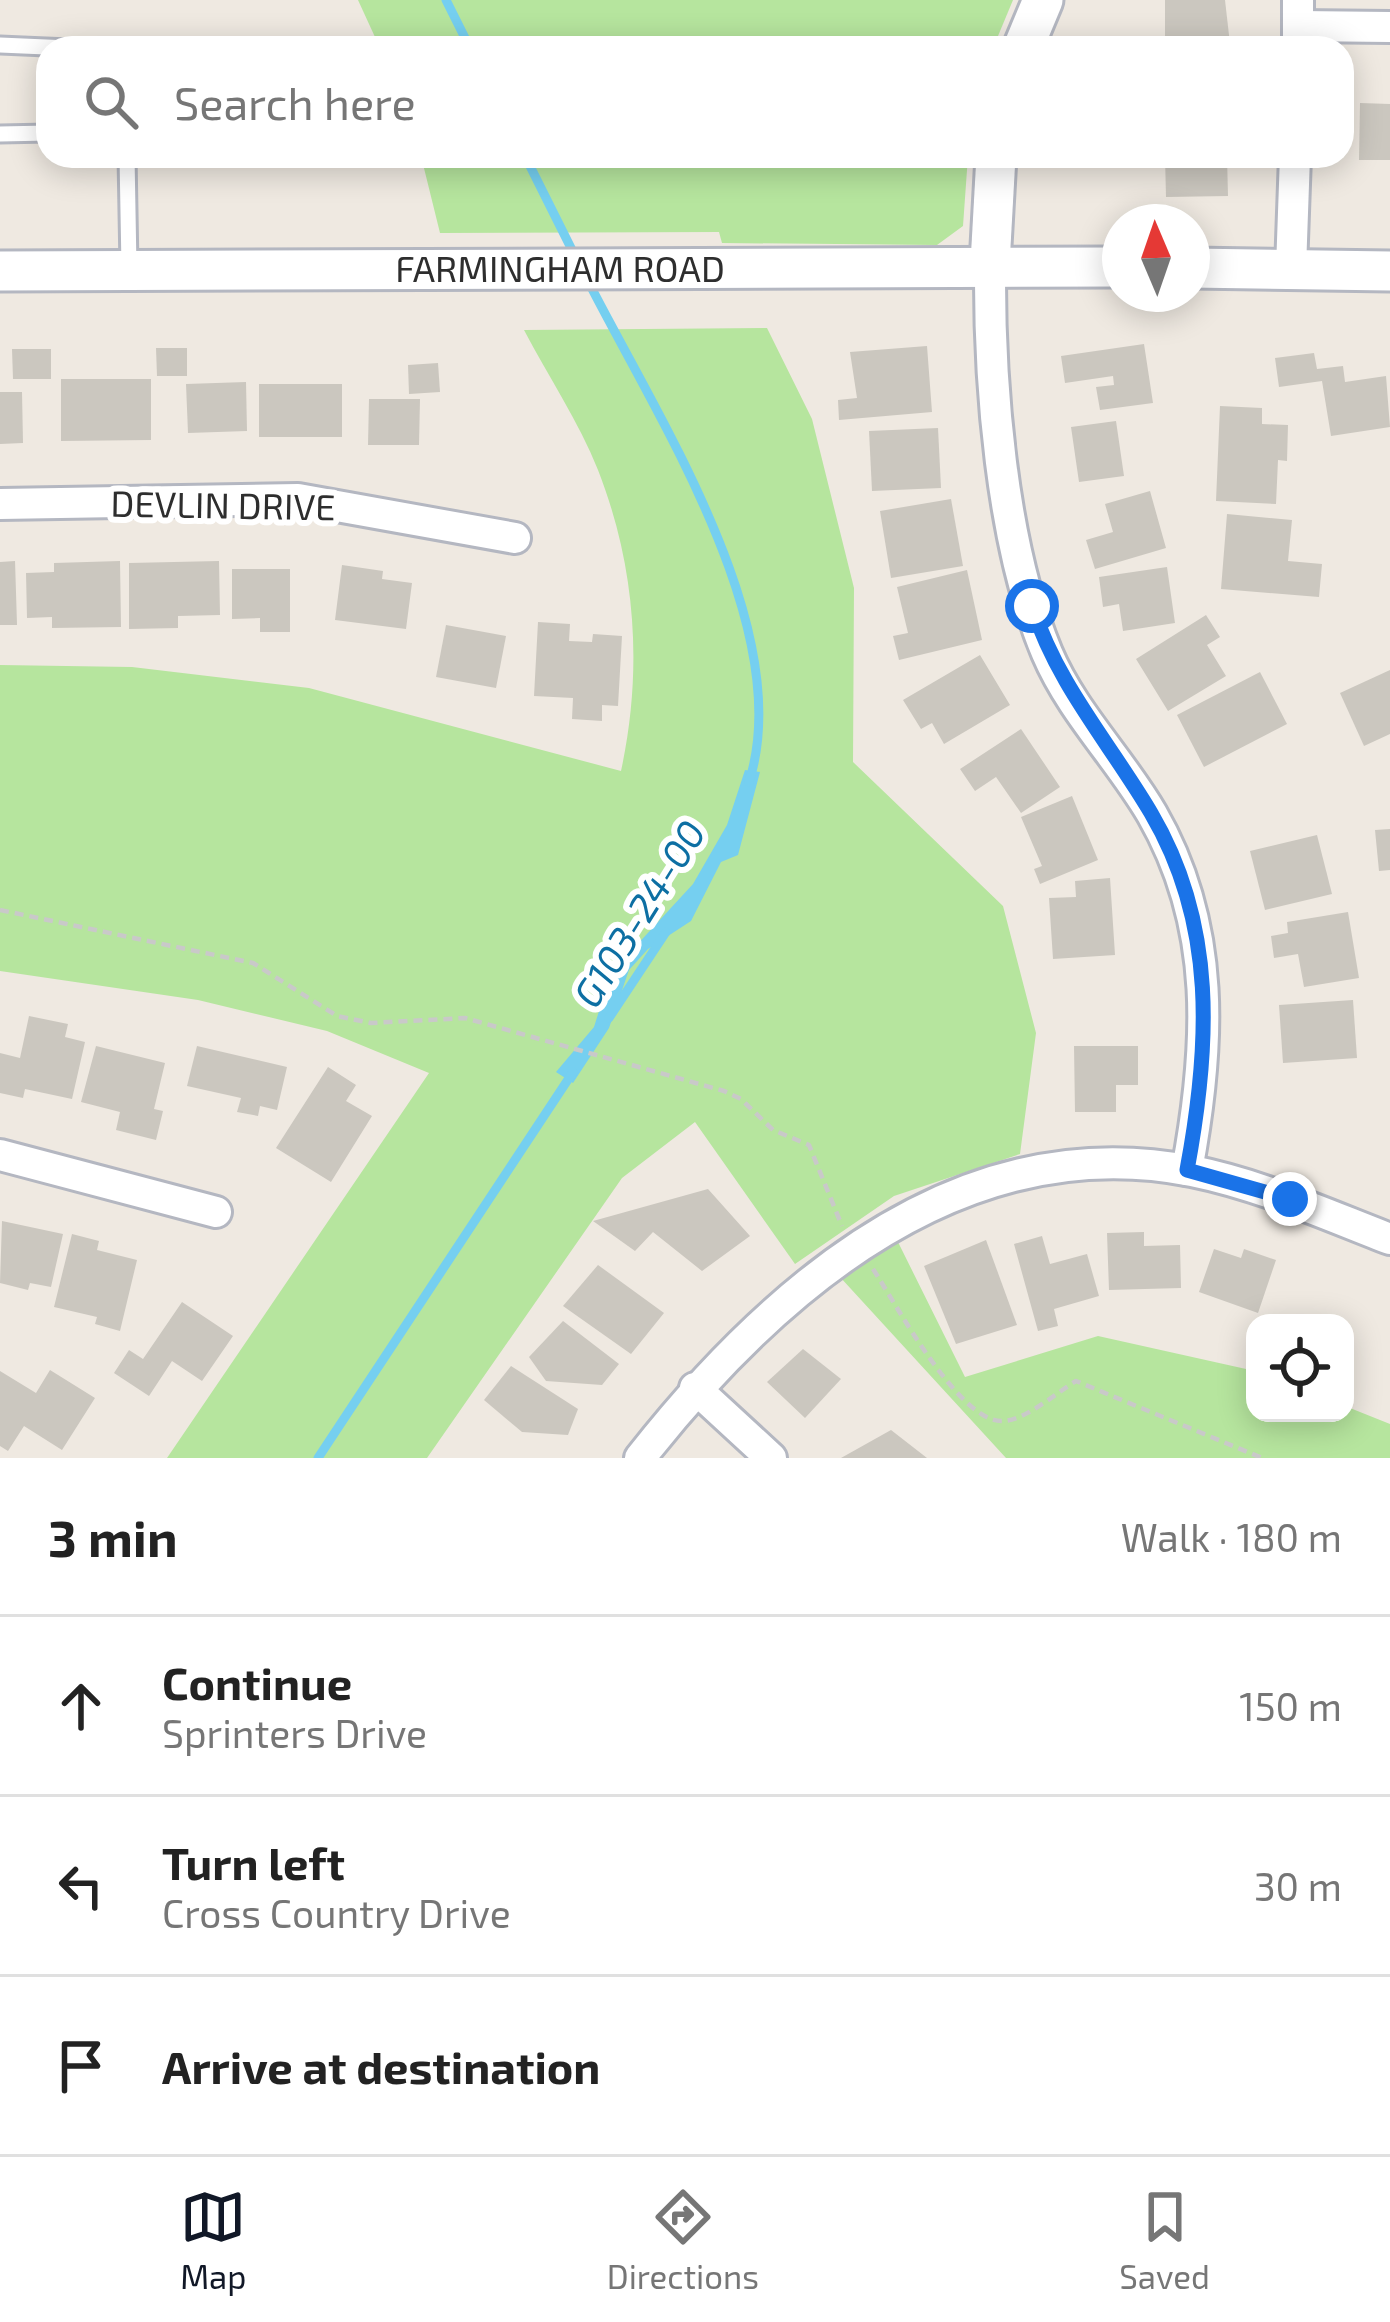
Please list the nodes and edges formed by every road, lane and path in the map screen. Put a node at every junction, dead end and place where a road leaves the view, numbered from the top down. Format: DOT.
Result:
graph roads {
  1 [pos="1043,0"];
  2 [pos="1298,25"];
  3 [pos="1390,27"];
  4 [pos="1028,36"];
  5 [pos="0,46"];
  6 [pos="36,47"];
  7 [pos="36,133"];
  8 [pos="0,134"];
  9 [pos="127,168"];
  10 [pos="995,168"];
  11 [pos="1294,168"];
  12 [pos="990,265"];
  13 [pos="1102,266"];
  14 [pos="1210,268"];
  15 [pos="1291,269"];
  16 [pos="129,270"];
  17 [pos="0,271"];
  18 [pos="1390,271"];
  19 [pos="0,504"];
  20 [pos="515,538"];
  21 [pos="0,910"];
  22 [pos="0,1155"];
  23 [pos="1187,1170"];
  24 [pos="215,1212"];
  25 [pos="1390,1239"];
  26 [pos="856,1246"];
  27 [pos="694,1388"];
  28 [pos="640,1458"];
  29 [pos="771,1458"];
  30 [pos="1262,1458"];
  1 -- 4 [label="street"];
  2 -- 3 [label="street"];
  5 -- 6 [label="lane"];
  7 -- 8 [label="lane"];
  9 -- 16 [label="lane"];
  10 -- 12 [label="street"];
  11 -- 15 [label="street"];
  12 -- 13 [label="street, FARMINGHAM ROAD"];
  12 -- 16 [label="street, FARMINGHAM ROAD"];
  12 -- 23 [label="street"];
  14 -- 15 [label="street"];
  15 -- 18 [label="street"];
  16 -- 17 [label="street, FARMINGHAM ROAD"];
  19 -- 20 [label="street, DEVLIN DRIVE"];
  21 -- 26 [label="path"];
  22 -- 24 [label="street"];
  23 -- 25 [label="street"];
  23 -- 26 [label="street"];
  26 -- 27 [label="street"];
  26 -- 30 [label="path"];
  27 -- 28 [label="street"];
  27 -- 29 [label="street"];
}
